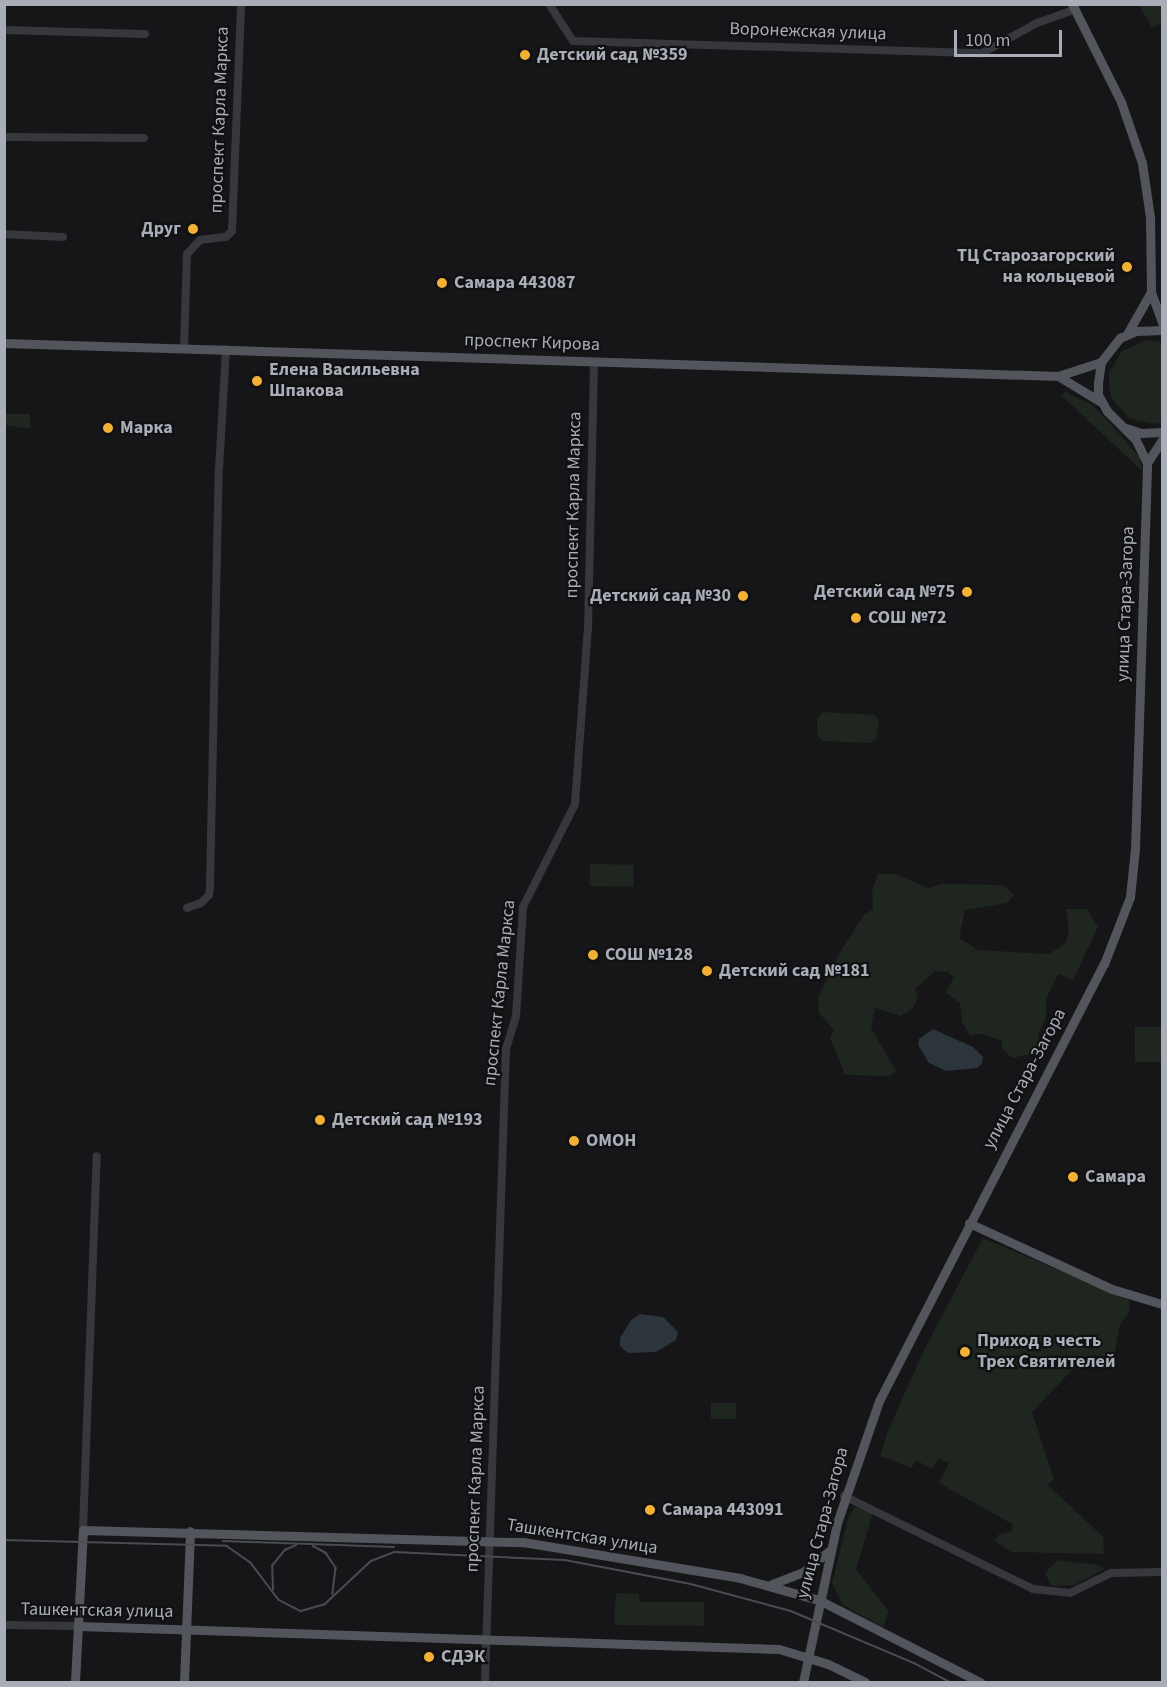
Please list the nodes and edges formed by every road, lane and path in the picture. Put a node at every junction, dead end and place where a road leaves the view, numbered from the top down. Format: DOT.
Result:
graph roads {
  1 [pos="241,4"];
  2 [pos="549,4"];
  3 [pos="1074,7"];
  4 [pos="4,30"];
  5 [pos="145,34"];
  6 [pos="4,137"];
  7 [pos="144,138"];
  8 [pos="4,234"];
  9 [pos="63,237"];
  10 [pos="1151,292"];
  11 [pos="1162,323"];
  12 [pos="1162,330"];
  13 [pos="1127,334"];
  14 [pos="4,343"];
  15 [pos="184,348"];
  16 [pos="226,349"];
  17 [pos="594,362"];
  18 [pos="1101,362"];
  19 [pos="1058,376"];
  20 [pos="1101,402"];
  21 [pos="1124,427"];
  22 [pos="1162,432"];
  23 [pos="1162,440"];
  24 [pos="1148,463"];
  25 [pos="187,908"];
  26 [pos="97,1156"];
  27 [pos="969,1223"];
  28 [pos="1162,1304"];
  29 [pos="844,1496"];
  30 [pos="83,1530"];
  31 [pos="190,1531"];
  32 [pos="489,1541"];
  33 [pos="829,1551"];
  34 [pos="1162,1572"];
  35 [pos="772,1584"];
  36 [pos="819,1600"];
  37 [pos="4,1625"];
  38 [pos="79,1626"];
  39 [pos="188,1629"];
  40 [pos="487,1641"];
  41 [pos="807,1658"];
  42 [pos="75,1683"];
  43 [pos="184,1683"];
  44 [pos="485,1683"];
  45 [pos="803,1683"];
  46 [pos="865,1683"];
  47 [pos="980,1683"];
  1 -- 15 [label="street, проспект Карла Маркса"];
  2 -- 3 [label="street, Воронежская улица"];
  3 -- 10 [label="main road"];
  4 -- 5 [label="street"];
  6 -- 7 [label="street"];
  8 -- 9 [label="street"];
  10 -- 11 [label="main road"];
  10 -- 13 [label="main road"];
  12 -- 13 [label="main road"];
  13 -- 18 [label="main road"];
  14 -- 15 [label="main road, проспект Кирова"];
  15 -- 16 [label="main road, проспект Кирова"];
  16 -- 17 [label="main road, проспект Кирова"];
  16 -- 25 [label="street"];
  17 -- 19 [label="main road, проспект Кирова"];
  17 -- 32 [label="street, проспект Карла Маркса"];
  18 -- 19 [label="main road"];
  18 -- 20 [label="main road"];
  19 -- 20 [label="main road"];
  20 -- 21 [label="main road"];
  21 -- 22 [label="main road"];
  21 -- 24 [label="main road"];
  23 -- 24 [label="main road"];
  24 -- 27 [label="main road, улица Стара-Загора"];
  26 -- 30 [label="street"];
  27 -- 28 [label="main road"];
  27 -- 29 [label="main road, улица Стара-Загора"];
  29 -- 33 [label="main road, улица Стара-Загора"];
  29 -- 34 [label="street"];
  30 -- 31 [label="main road, Ташкентская улица"];
  30 -- 38 [label="main road"];
  31 -- 32 [label="main road, Ташкентская улица"];
  31 -- 39 [label="main road"];
  32 -- 35 [label="main road, Ташкентская улица"];
  32 -- 40 [label="street, проспект Карла Маркса"];
  33 -- 35 [label="main road"];
  33 -- 36 [label="main road, улица Стара-Загора"];
  35 -- 36 [label="main road, Ташкентская улица"];
  36 -- 41 [label="main road, улица Стара-Загора"];
  36 -- 47 [label="main road, Ташкентская улица"];
  37 -- 38 [label="street, Ташкентская улица"];
  38 -- 39 [label="main road, Ташкентская улица"];
  38 -- 42 [label="main road"];
  39 -- 40 [label="main road, Ташкентская улица"];
  39 -- 43 [label="main road"];
  40 -- 41 [label="main road, Ташкентская улица"];
  40 -- 44 [label="street, проспект Карла Маркса"];
  41 -- 45 [label="main road, улица Стара-Загора"];
  41 -- 46 [label="main road, Ташкентская улица"];
}
